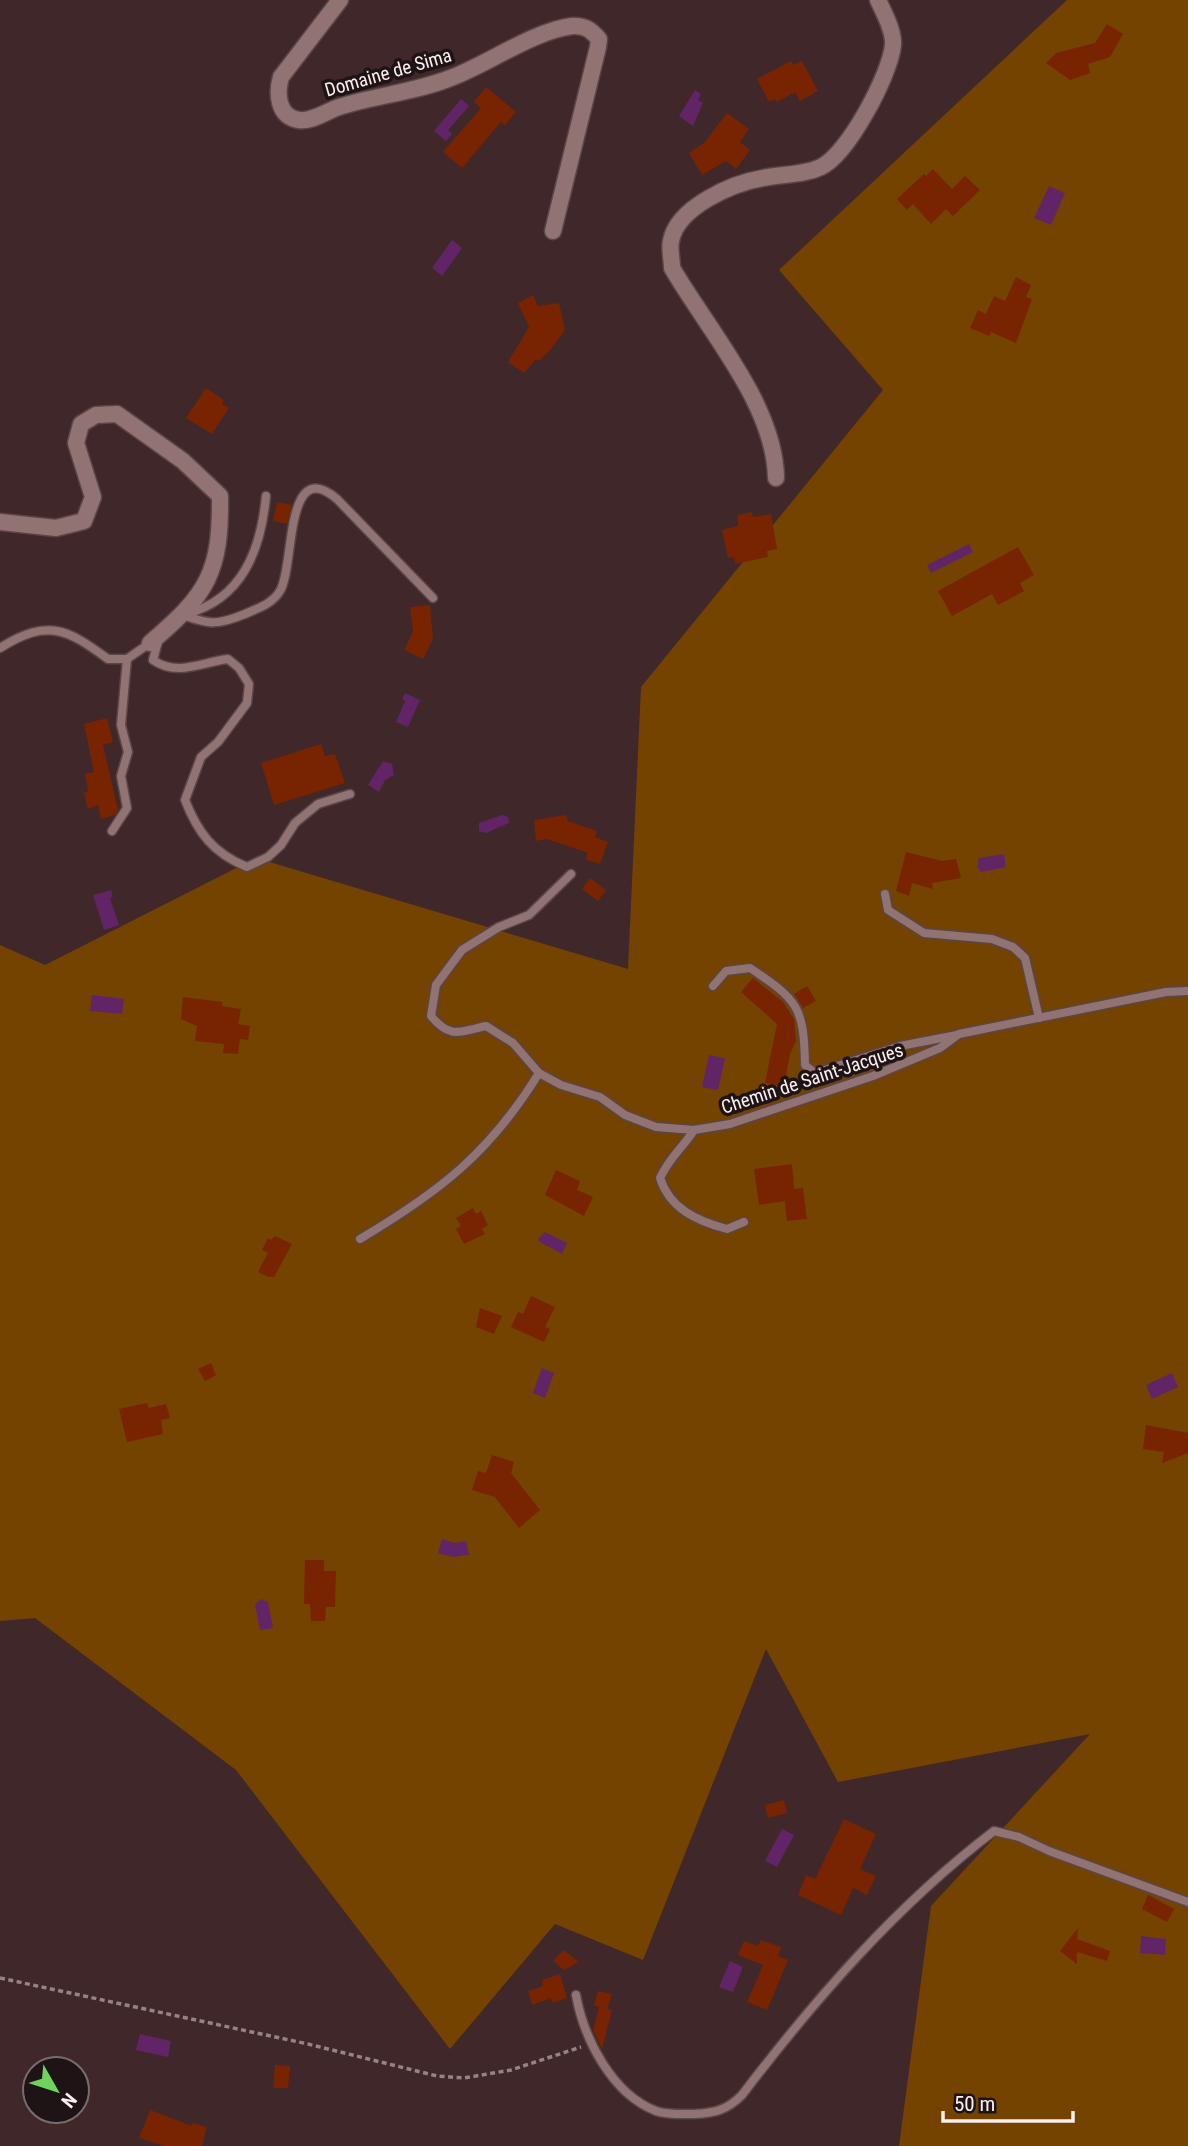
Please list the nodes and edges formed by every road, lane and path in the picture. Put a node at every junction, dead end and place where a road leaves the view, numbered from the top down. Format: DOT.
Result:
graph roads {
  1 [pos="340,0"];
  2 [pos="878,0"];
  3 [pos="553,231"];
  4 [pos="776,478"];
  5 [pos="266,496"];
  6 [pos="0,522"];
  7 [pos="433,597"];
  8 [pos="183,615"];
  9 [pos="155,639"];
  10 [pos="0,648"];
  11 [pos="127,659"];
  12 [pos="350,794"];
  13 [pos="112,831"];
  14 [pos="570,874"];
  15 [pos="886,894"];
  16 [pos="713,986"];
  17 [pos="1188,991"];
  18 [pos="1039,1018"];
  19 [pos="959,1034"];
  20 [pos="538,1073"];
  21 [pos="694,1129"];
  22 [pos="744,1222"];
  23 [pos="360,1239"];
  24 [pos="1188,1902"];
  25 [pos="0,1978"];
  26 [pos="576,1995"];
  27 [pos="592,2044"];
  1 -- 3 [label="street, Domaine de Sima"];
  2 -- 4 [label="street"];
  5 -- 8 [label="lane"];
  6 -- 8 [label="street"];
  7 -- 8 [label="lane"];
  8 -- 9 [label="street"];
  9 -- 11 [label="lane"];
  9 -- 12 [label="lane"];
  10 -- 11 [label="lane"];
  11 -- 13 [label="lane"];
  14 -- 20 [label="lane, Chemin de Saint-Jacques"];
  15 -- 18 [label="lane"];
  16 -- 19 [label="lane"];
  17 -- 18 [label="lane, Chemin de Saint-Jacques"];
  18 -- 19 [label="lane, Chemin de Saint-Jacques"];
  19 -- 21 [label="lane, Chemin de Saint-Jacques"];
  20 -- 21 [label="lane, Chemin de Saint-Jacques"];
  20 -- 23 [label="lane"];
  21 -- 22 [label="lane"];
  24 -- 27 [label="lane"];
  25 -- 27 [label="path"];
  26 -- 27 [label="lane"];
}
